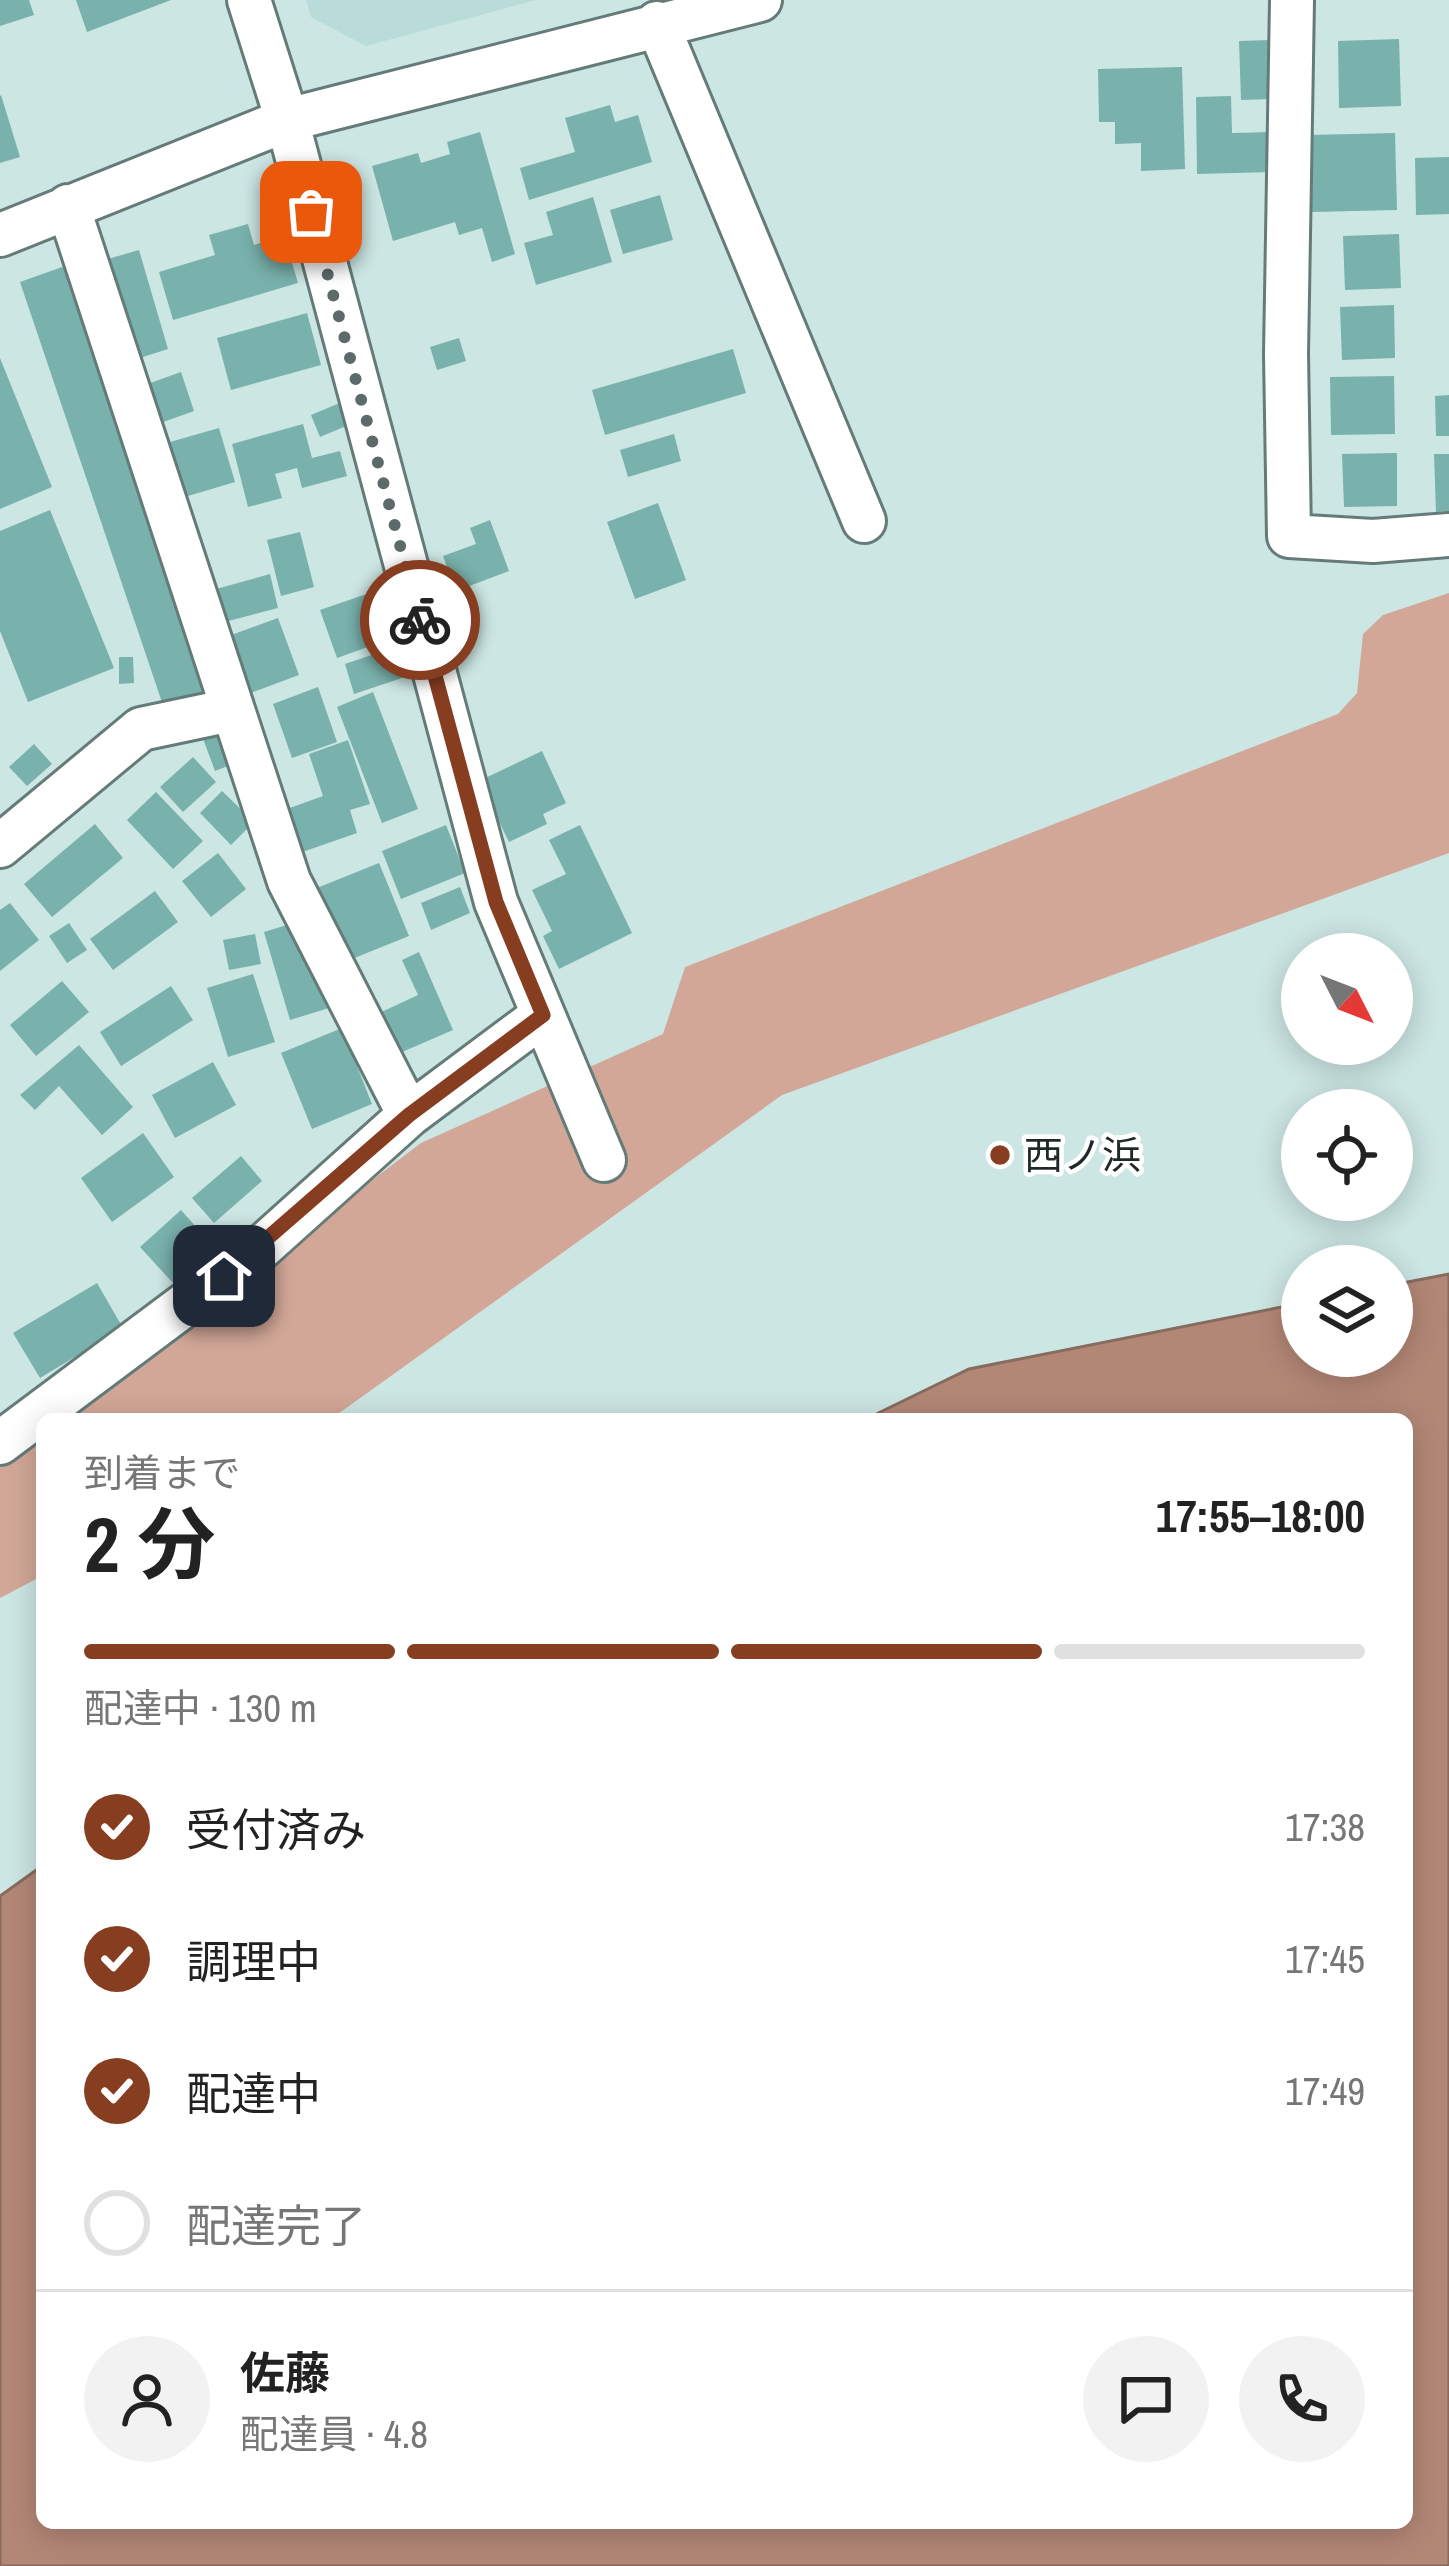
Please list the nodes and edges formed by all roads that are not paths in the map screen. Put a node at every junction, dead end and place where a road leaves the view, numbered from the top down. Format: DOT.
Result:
graph roads {
  1 [pos="249,0"];
  2 [pos="760,0"];
  3 [pos="1292,0"];
  4 [pos="658,23"];
  5 [pos="286,120"];
  6 [pos="68,206"];
  7 [pos="0,235"];
  8 [pos="864,521"];
  9 [pos="1449,535"];
  10 [pos="231,710"];
  11 [pos="0,846"];
  12 [pos="543,1015"];
  13 [pos="409,1115"];
  14 [pos="604,1160"];
  15 [pos="40,1413"];
  16 [pos="36,1416"];
  17 [pos="0,1443"];
  1 -- 5 [label="street"];
  2 -- 4 [label="street"];
  3 -- 9 [label="street"];
  4 -- 5 [label="street"];
  4 -- 8 [label="street"];
  5 -- 6 [label="street"];
  5 -- 12 [label="street"];
  6 -- 7 [label="street"];
  6 -- 10 [label="street"];
  10 -- 11 [label="street"];
  10 -- 13 [label="street"];
  12 -- 13 [label="street"];
  12 -- 14 [label="street"];
  13 -- 15 [label="street"];
  16 -- 17 [label="street"];
}
